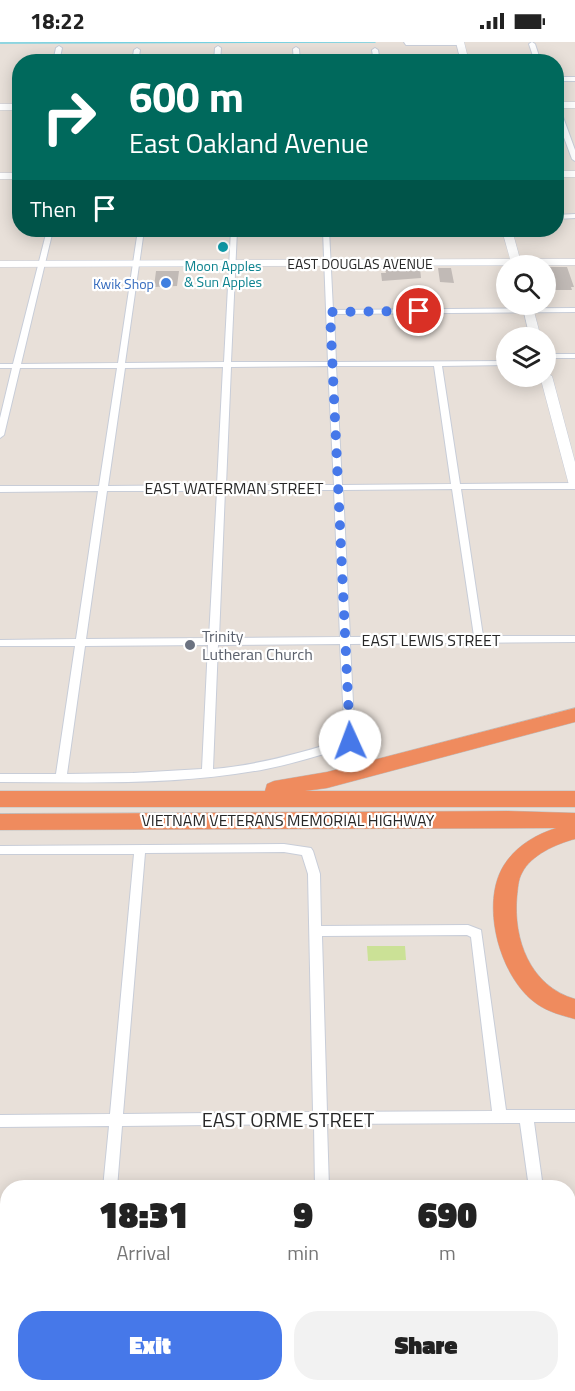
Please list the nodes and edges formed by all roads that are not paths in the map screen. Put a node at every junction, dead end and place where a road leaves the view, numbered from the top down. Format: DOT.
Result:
graph roads {
  1 [pos="460,42"];
  2 [pos="406,43"];
  3 [pos="532,44"];
  4 [pos="60,48"];
  5 [pos="218,48"];
  6 [pos="296,49"];
  7 [pos="137,50"];
  8 [pos="375,50"];
  9 [pos="58,54"];
  10 [pos="136,54"];
  11 [pos="218,54"];
  12 [pos="296,54"];
  13 [pos="376,54"];
  14 [pos="535,54"];
  15 [pos="564,128"];
  16 [pos="575,159"];
  17 [pos="48,237"];
  18 [pos="140,237"];
  19 [pos="233,237"];
  20 [pos="326,237"];
  21 [pos="509,237"];
  22 [pos="514,255"];
  23 [pos="575,262"];
  24 [pos="231,263"];
  25 [pos="328,263"];
  26 [pos="556,263"];
  27 [pos="0,264"];
  28 [pos="42,264"];
  29 [pos="136,264"];
  30 [pos="496,264"];
  31 [pos="496,308"];
  32 [pos="556,309"];
  33 [pos="575,310"];
  34 [pos="330,312"];
  35 [pos="556,356"];
  36 [pos="575,356"];
  37 [pos="496,363"];
  38 [pos="333,364"];
  39 [pos="438,364"];
  40 [pos="121,365"];
  41 [pos="227,365"];
  42 [pos="0,366"];
  43 [pos="17,366"];
  44 [pos="549,387"];
  45 [pos="0,435"];
  46 [pos="574,482"];
  47 [pos="457,486"];
  48 [pos="339,487"];
  49 [pos="222,488"];
  50 [pos="0,489"];
  51 [pos="103,489"];
  52 [pos="575,639"];
  53 [pos="479,640"];
  54 [pos="346,641"];
  55 [pos="214,642"];
  56 [pos="0,643"];
  57 [pos="80,643"];
  58 [pos="575,715"];
  59 [pos="207,774"];
  60 [pos="0,777"];
  61 [pos="61,777"];
  62 [pos="164,798"];
  63 [pos="0,799"];
  64 [pos="575,799"];
  65 [pos="575,821"];
  66 [pos="0,822"];
  67 [pos="575,831"];
  68 [pos="140,849"];
  69 [pos="0,850"];
  70 [pos="316,931"];
  71 [pos="575,1010"];
  72 [pos="575,1116"];
  73 [pos="500,1117"];
  74 [pos="526,1117"];
  75 [pos="320,1119"];
  76 [pos="116,1120"];
  77 [pos="0,1121"];
  78 [pos="111,1180"];
  79 [pos="322,1180"];
  80 [pos="535,1180"];
  1 -- 2 [label="street"];
  3 -- 14 [label="street"];
  4 -- 9 [label="street"];
  5 -- 11 [label="street"];
  6 -- 12 [label="street"];
  7 -- 10 [label="street"];
  8 -- 13 [label="street"];
  15 -- 16 [label="street"];
  17 -- 28 [label="street"];
  18 -- 29 [label="street"];
  19 -- 24 [label="street"];
  20 -- 25 [label="street"];
  21 -- 22 [label="main road"];
  23 -- 26 [label="main road, EAST DOUGLAS AVENUE"];
  24 -- 25 [label="main road, EAST DOUGLAS AVENUE"];
  24 -- 29 [label="main road, EAST DOUGLAS AVENUE"];
  24 -- 41 [label="street"];
  25 -- 30 [label="main road, EAST DOUGLAS AVENUE"];
  25 -- 34 [label="street"];
  27 -- 28 [label="main road, EAST DOUGLAS AVENUE"];
  28 -- 29 [label="main road, EAST DOUGLAS AVENUE"];
  28 -- 43 [label="street"];
  29 -- 40 [label="street"];
  31 -- 34 [label="street"];
  32 -- 33 [label="street"];
  34 -- 38 [label="street"];
  35 -- 36 [label="street"];
  37 -- 39 [label="street"];
  38 -- 39 [label="street"];
  38 -- 41 [label="street"];
  38 -- 48 [label="street"];
  39 -- 47 [label="street"];
  40 -- 41 [label="street"];
  40 -- 43 [label="street"];
  40 -- 51 [label="street"];
  41 -- 49 [label="street"];
  42 -- 43 [label="street"];
  43 -- 45 [label="street"];
  44 -- 46 [label="main road"];
  46 -- 47 [label="street, EAST WATERMAN STREET"];
  47 -- 48 [label="street, EAST WATERMAN STREET"];
  47 -- 53 [label="street"];
  48 -- 49 [label="street, EAST WATERMAN STREET"];
  48 -- 54 [label="street"];
  49 -- 51 [label="street, EAST WATERMAN STREET"];
  49 -- 55 [label="street"];
  50 -- 51 [label="street, EAST WATERMAN STREET"];
  51 -- 57 [label="street"];
  52 -- 53 [label="street, EAST LEWIS STREET"];
  53 -- 54 [label="street, EAST LEWIS STREET"];
  54 -- 55 [label="street, EAST LEWIS STREET"];
  54 -- 59 [label="street"];
  55 -- 57 [label="street, EAST LEWIS STREET"];
  55 -- 59 [label="street"];
  56 -- 57 [label="street, EAST LEWIS STREET"];
  57 -- 61 [label="street"];
  58 -- 62 [label="highway"];
  59 -- 61 [label="street"];
  60 -- 61 [label="street"];
  62 -- 63 [label="highway, VIETNAM VETERANS MEMORIAL HIGHWAY"];
  62 -- 64 [label="highway, VIETNAM VETERANS MEMORIAL HIGHWAY"];
  65 -- 66 [label="highway, VIETNAM VETERANS MEMORIAL HIGHWAY"];
  67 -- 71 [label="highway"];
  68 -- 69 [label="street"];
  68 -- 70 [label="street"];
  68 -- 76 [label="street"];
  70 -- 73 [label="street"];
  70 -- 75 [label="street"];
  72 -- 74 [label="street, EAST ORME STREET"];
  73 -- 74 [label="street, EAST ORME STREET"];
  73 -- 75 [label="street, EAST ORME STREET"];
  74 -- 80 [label="street"];
  75 -- 76 [label="street, EAST ORME STREET"];
  75 -- 79 [label="street"];
  76 -- 77 [label="street, EAST ORME STREET"];
  76 -- 78 [label="street"];
}
